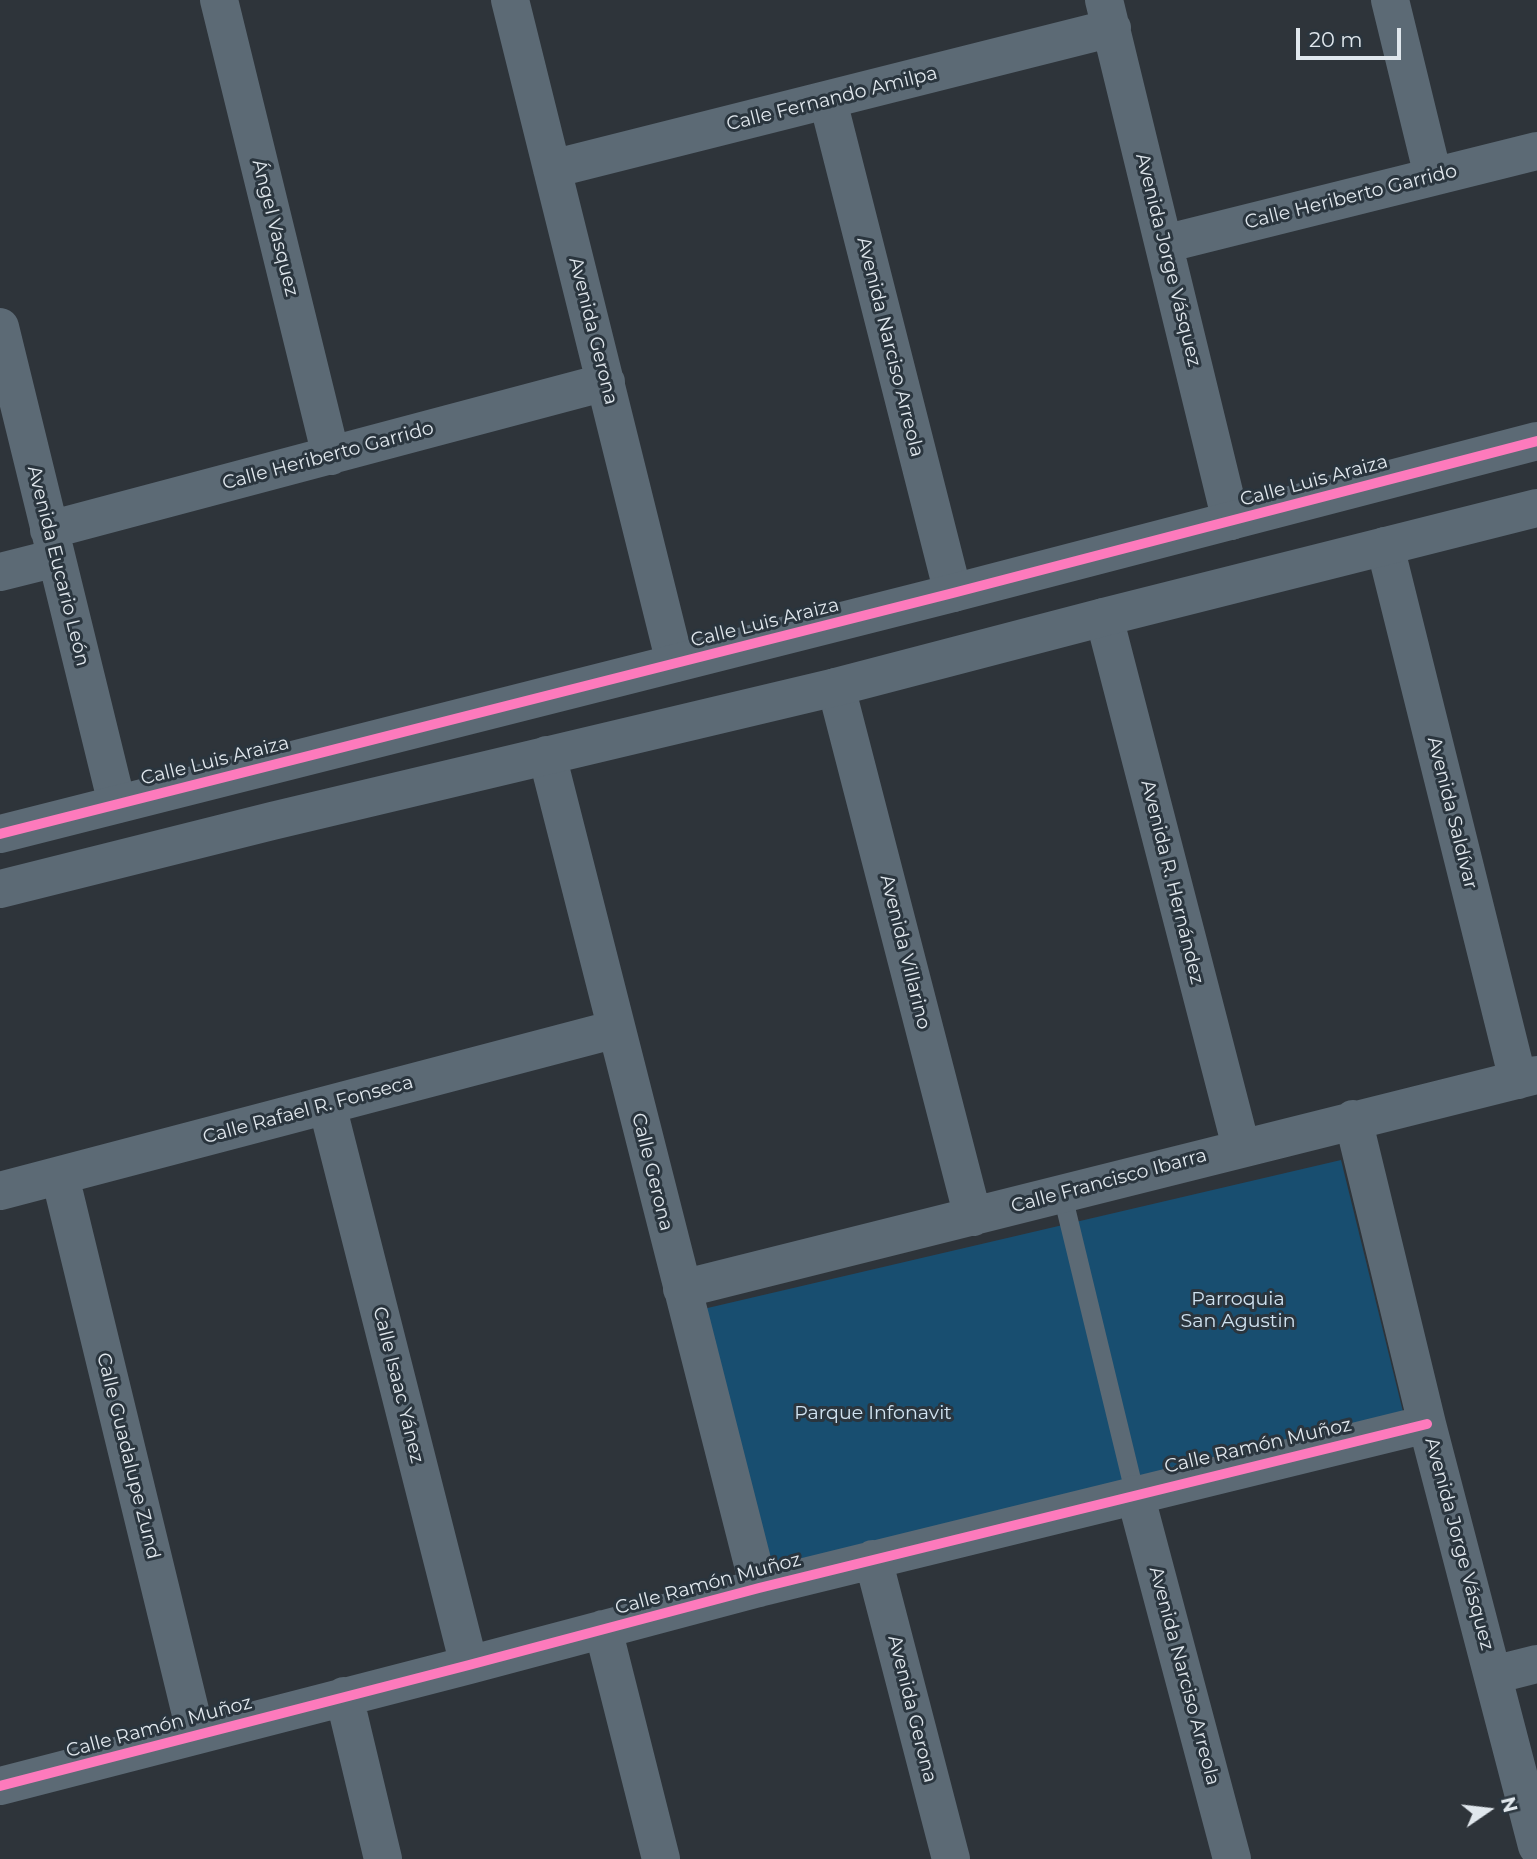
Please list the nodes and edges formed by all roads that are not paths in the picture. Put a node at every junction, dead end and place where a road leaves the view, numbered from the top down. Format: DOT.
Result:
graph roads {
  1 [pos="219,0"];
  2 [pos="510,0"];
  3 [pos="1390,0"];
  4 [pos="1108,14"];
  5 [pos="828,100"];
  6 [pos="1537,151"];
  7 [pos="552,169"];
  8 [pos="1433,176"];
  9 [pos="1164,244"];
  10 [pos="0,327"];
  11 [pos="606,382"];
  12 [pos="1537,441"];
  13 [pos="331,456"];
  14 [pos="1537,508"];
  15 [pos="1231,521"];
  16 [pos="53,544"];
  17 [pos="1385,546"];
  18 [pos="0,572"];
  19 [pos="953,593"];
  20 [pos="1104,617"];
  21 [pos="675,663"];
  22 [pos="836,687"];
  23 [pos="547,755"];
  24 [pos="258,767"];
  25 [pos="117,804"];
  26 [pos="272,821"];
  27 [pos="0,834"];
  28 [pos="0,889"];
  29 [pos="616,1029"];
  30 [pos="1527,1078"];
  31 [pos="327,1105"];
  32 [pos="1353,1119"];
  33 [pos="1241,1147"];
  34 [pos="60,1176"];
  35 [pos="0,1191"];
  36 [pos="1062,1193"];
  37 [pos="973,1217"];
  38 [pos="682,1289"];
  39 [pos="1427,1424"];
  40 [pos="1135,1494"];
  41 [pos="873,1559"];
  42 [pos="759,1588"];
  43 [pos="603,1629"];
  44 [pos="1537,1664"];
  45 [pos="469,1665"];
  46 [pos="1493,1675"];
  47 [pos="344,1696"];
  48 [pos="195,1735"];
  49 [pos="0,1786"];
  50 [pos="1537,1846"];
  51 [pos="383,1859"];
  52 [pos="661,1859"];
  53 [pos="951,1859"];
  54 [pos="1232,1859"];
  1 -- 13 [label="street, Ángel Vasquez"];
  2 -- 7 [label="street, Avenida Gerona"];
  3 -- 8 [label="street"];
  4 -- 5 [label="street, Calle Fernando Amilpa"];
  4 -- 9 [label="street, Avenida Jorge Vásquez"];
  5 -- 7 [label="street, Calle Fernando Amilpa"];
  5 -- 19 [label="street, Avenida Narciso Arreola"];
  6 -- 8 [label="street, Calle Heriberto Garrido"];
  7 -- 11 [label="street, Avenida Gerona"];
  8 -- 9 [label="street, Calle Heriberto Garrido"];
  9 -- 15 [label="street, Avenida Jorge Vásquez"];
  10 -- 16 [label="street, Avenida Eucario León"];
  11 -- 13 [label="street, Calle Heriberto Garrido"];
  11 -- 21 [label="street, Avenida Gerona"];
  12 -- 15 [label="street, Calle Luis Araiza"];
  13 -- 16 [label="street, Calle Heriberto Garrido"];
  14 -- 17 [label="street"];
  15 -- 19 [label="street, Calle Luis Araiza"];
  16 -- 18 [label="street, Calle Heriberto Garrido"];
  16 -- 25 [label="street, Avenida Eucario León"];
  17 -- 20 [label="street"];
  17 -- 30 [label="street, Avenida Saldívar"];
  19 -- 21 [label="street, Calle Luis Araiza"];
  20 -- 22 [label="street"];
  20 -- 33 [label="street, Avenida R. Hernández"];
  21 -- 24 [label="street, Calle Luis Araiza"];
  22 -- 23 [label="street"];
  22 -- 37 [label="street, Avenida Villarino"];
  23 -- 26 [label="street"];
  23 -- 29 [label="street, Calle Gerona"];
  24 -- 25 [label="street, Calle Luis Araiza"];
  24 -- 26 [label="street"];
  25 -- 27 [label="street, Calle Luis Araiza"];
  26 -- 28 [label="street"];
  29 -- 31 [label="street, Calle Rafael R. Fonseca"];
  29 -- 38 [label="street, Calle Gerona"];
  30 -- 32 [label="street, Calle Francisco Ibarra"];
  31 -- 34 [label="street, Calle Rafael R. Fonseca"];
  31 -- 45 [label="street, Calle Isaac Yánez"];
  32 -- 33 [label="street, Calle Francisco Ibarra"];
  32 -- 39 [label="street, Avenida Jorge Vásquez"];
  33 -- 36 [label="street, Calle Francisco Ibarra"];
  34 -- 35 [label="street, Calle Rafael R. Fonseca"];
  34 -- 48 [label="street, Calle Guadalupe Zund"];
  36 -- 37 [label="street, Calle Francisco Ibarra"];
  36 -- 40 [label="lane"];
  37 -- 38 [label="street, Calle Francisco Ibarra"];
  38 -- 42 [label="street, Calle Gerona"];
  39 -- 40 [label="street, Calle Ramón Muñoz"];
  39 -- 46 [label="street, Avenida Jorge Vásquez"];
  40 -- 41 [label="street, Calle Ramón Muñoz"];
  40 -- 54 [label="street, Avenida Narciso Arreola"];
  41 -- 42 [label="street, Calle Ramón Muñoz"];
  41 -- 53 [label="street, Avenida Gerona"];
  42 -- 43 [label="street, Calle Ramón Muñoz"];
  43 -- 45 [label="street, Calle Ramón Muñoz"];
  43 -- 52 [label="street"];
  44 -- 46 [label="street"];
  45 -- 47 [label="street, Calle Ramón Muñoz"];
  46 -- 50 [label="street, Avenida Jorge Vásquez"];
  47 -- 48 [label="street, Calle Ramón Muñoz"];
  47 -- 51 [label="street"];
  48 -- 49 [label="street, Calle Ramón Muñoz"];
}
